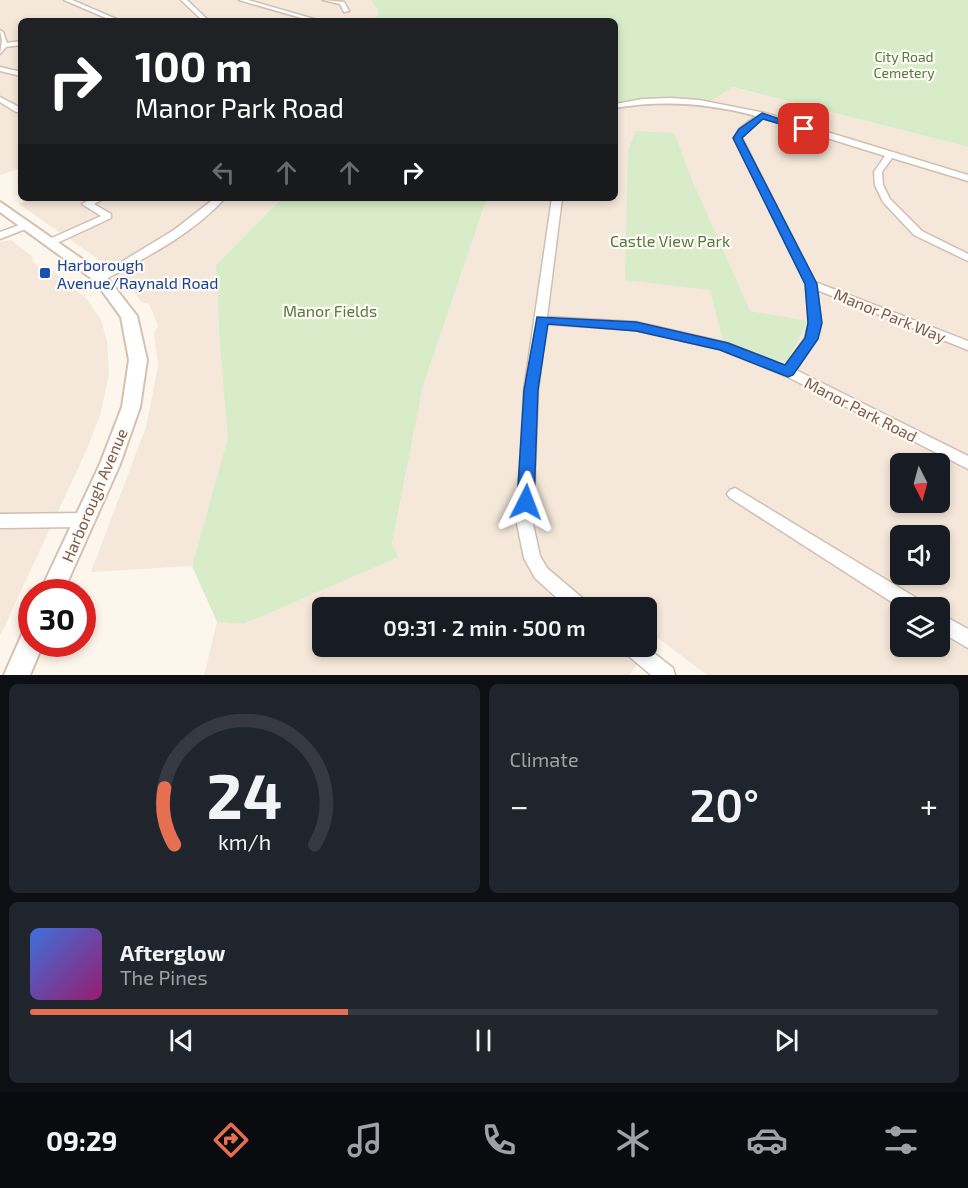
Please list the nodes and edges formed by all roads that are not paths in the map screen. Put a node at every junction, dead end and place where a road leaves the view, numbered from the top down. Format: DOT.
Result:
graph roads {
  1 [pos="67,0"];
  2 [pos="184,0"];
  3 [pos="242,0"];
  4 [pos="326,0"];
  5 [pos="346,11"];
  6 [pos="111,18"];
  7 [pos="203,18"];
  8 [pos="309,18"];
  9 [pos="0,32"];
  10 [pos="18,44"];
  11 [pos="2,48"];
  12 [pos="0,69"];
  13 [pos="18,73"];
  14 [pos="0,99"];
  15 [pos="18,102"];
  16 [pos="9,104"];
  17 [pos="618,106"];
  18 [pos="18,109"];
  19 [pos="762,115"];
  20 [pos="890,155"];
  21 [pos="968,178"];
  22 [pos="94,201"];
  23 [pos="217,201"];
  24 [pos="557,201"];
  25 [pos="0,206"];
  26 [pos="25,226"];
  27 [pos="0,236"];
  28 [pos="49,243"];
  29 [pos="968,258"];
  30 [pos="100,278"];
  31 [pos="811,284"];
  32 [pos="542,320"];
  33 [pos="968,346"];
  34 [pos="788,372"];
  35 [pos="968,463"];
  36 [pos="735,494"];
  37 [pos="0,520"];
  38 [pos="83,520"];
  39 [pos="58,579"];
  40 [pos="568,597"];
  41 [pos="899,597"];
  42 [pos="950,628"];
  43 [pos="968,639"];
  44 [pos="25,657"];
  45 [pos="644,657"];
  46 [pos="17,675"];
  47 [pos="666,675"];
  1 -- 6 [label="street"];
  2 -- 7 [label="street"];
  3 -- 8 [label="street"];
  4 -- 5 [label="street"];
  9 -- 11 [label="street"];
  10 -- 11 [label="street"];
  12 -- 13 [label="street"];
  14 -- 16 [label="street"];
  15 -- 16 [label="street"];
  16 -- 18 [label="street"];
  17 -- 19 [label="street"];
  19 -- 20 [label="street"];
  19 -- 31 [label="street"];
  20 -- 21 [label="street"];
  20 -- 29 [label="street"];
  22 -- 28 [label="street"];
  23 -- 30 [label="street"];
  24 -- 32 [label="street"];
  25 -- 26 [label="street, Harborough Avenue"];
  26 -- 27 [label="street"];
  26 -- 28 [label="street, Harborough Avenue"];
  28 -- 30 [label="street, Harborough Avenue"];
  30 -- 38 [label="street, Harborough Avenue"];
  31 -- 33 [label="street, Manor Park Way"];
  31 -- 34 [label="street"];
  32 -- 34 [label="street, Manor Park Road"];
  32 -- 40 [label="street"];
  34 -- 35 [label="street, Manor Park Road"];
  36 -- 41 [label="street"];
  37 -- 38 [label="street"];
  38 -- 39 [label="street, Harborough Avenue"];
  42 -- 43 [label="street"];
  44 -- 46 [label="street"];
  45 -- 47 [label="street"];
}
